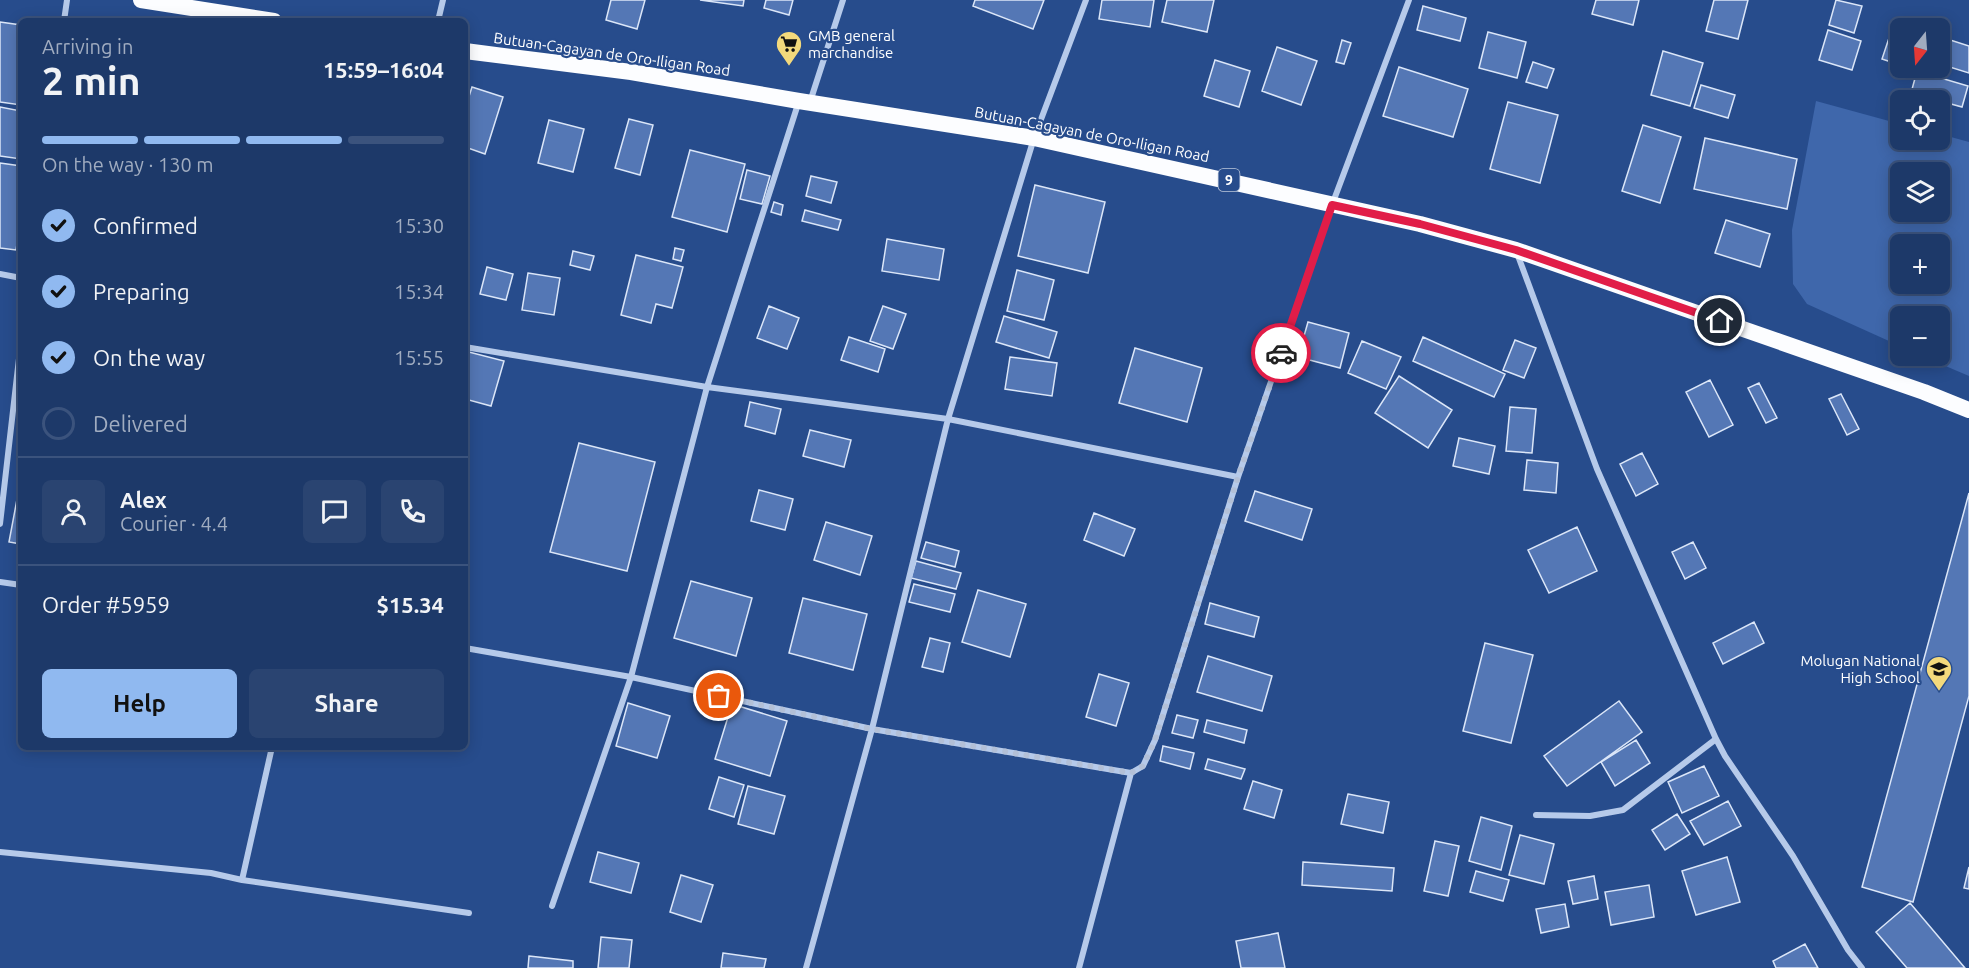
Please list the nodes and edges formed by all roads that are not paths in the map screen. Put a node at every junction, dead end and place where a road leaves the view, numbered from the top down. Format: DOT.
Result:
graph roads {
  1 [pos="67,0"];
  2 [pos="141,0"];
  3 [pos="443,0"];
  4 [pos="843,0"];
  5 [pos="1086,0"];
  6 [pos="1409,0"];
  7 [pos="64,18"];
  8 [pos="255,18"];
  9 [pos="439,18"];
  10 [pos="468,51"];
  11 [pos="804,102"];
  12 [pos="1034,138"];
  13 [pos="1332,205"];
  14 [pos="1516,250"];
  15 [pos="0,274"];
  16 [pos="18,277"];
  17 [pos="468,347"];
  18 [pos="18,368"];
  19 [pos="707,387"];
  20 [pos="1969,410"];
  21 [pos="948,419"];
  22 [pos="1238,477"];
  23 [pos="0,524"];
  24 [pos="0,582"];
  25 [pos="18,585"];
  26 [pos="468,649"];
  27 [pos="631,677"];
  28 [pos="872,729"];
  29 [pos="1716,739"];
  30 [pos="271,750"];
  31 [pos="1131,773"];
  32 [pos="1536,815"];
  33 [pos="0,852"];
  34 [pos="242,880"];
  35 [pos="552,906"];
  36 [pos="469,913"];
  37 [pos="806,968"];
  38 [pos="1079,968"];
  39 [pos="1862,968"];
  1 -- 7 [label="street"];
  2 -- 8 [label="highway"];
  3 -- 9 [label="street"];
  4 -- 11 [label="street"];
  5 -- 12 [label="street"];
  6 -- 13 [label="street"];
  10 -- 11 [label="highway, Butuan-Cagayan de Oro-Iligan Road / 9"];
  11 -- 12 [label="highway, Butuan-Cagayan de Oro-Iligan Road / 9"];
  11 -- 19 [label="street"];
  12 -- 13 [label="highway, Butuan-Cagayan de Oro-Iligan Road / 9"];
  12 -- 21 [label="street"];
  13 -- 14 [label="highway, Butuan-Cagayan de Oro-Iligan Road / 9"];
  13 -- 22 [label="street"];
  14 -- 20 [label="highway, Butuan-Cagayan de Oro-Iligan Road / 9"];
  14 -- 29 [label="street"];
  15 -- 16 [label="street"];
  17 -- 19 [label="street"];
  18 -- 23 [label="street"];
  19 -- 21 [label="street"];
  19 -- 27 [label="street"];
  21 -- 22 [label="street"];
  21 -- 28 [label="street"];
  22 -- 31 [label="street"];
  24 -- 25 [label="street"];
  26 -- 27 [label="street"];
  27 -- 28 [label="street"];
  27 -- 35 [label="street"];
  28 -- 31 [label="street"];
  28 -- 37 [label="street"];
  29 -- 32 [label="street"];
  29 -- 39 [label="street"];
  30 -- 34 [label="street"];
  31 -- 38 [label="street"];
  33 -- 34 [label="street"];
  34 -- 36 [label="street"];
}
